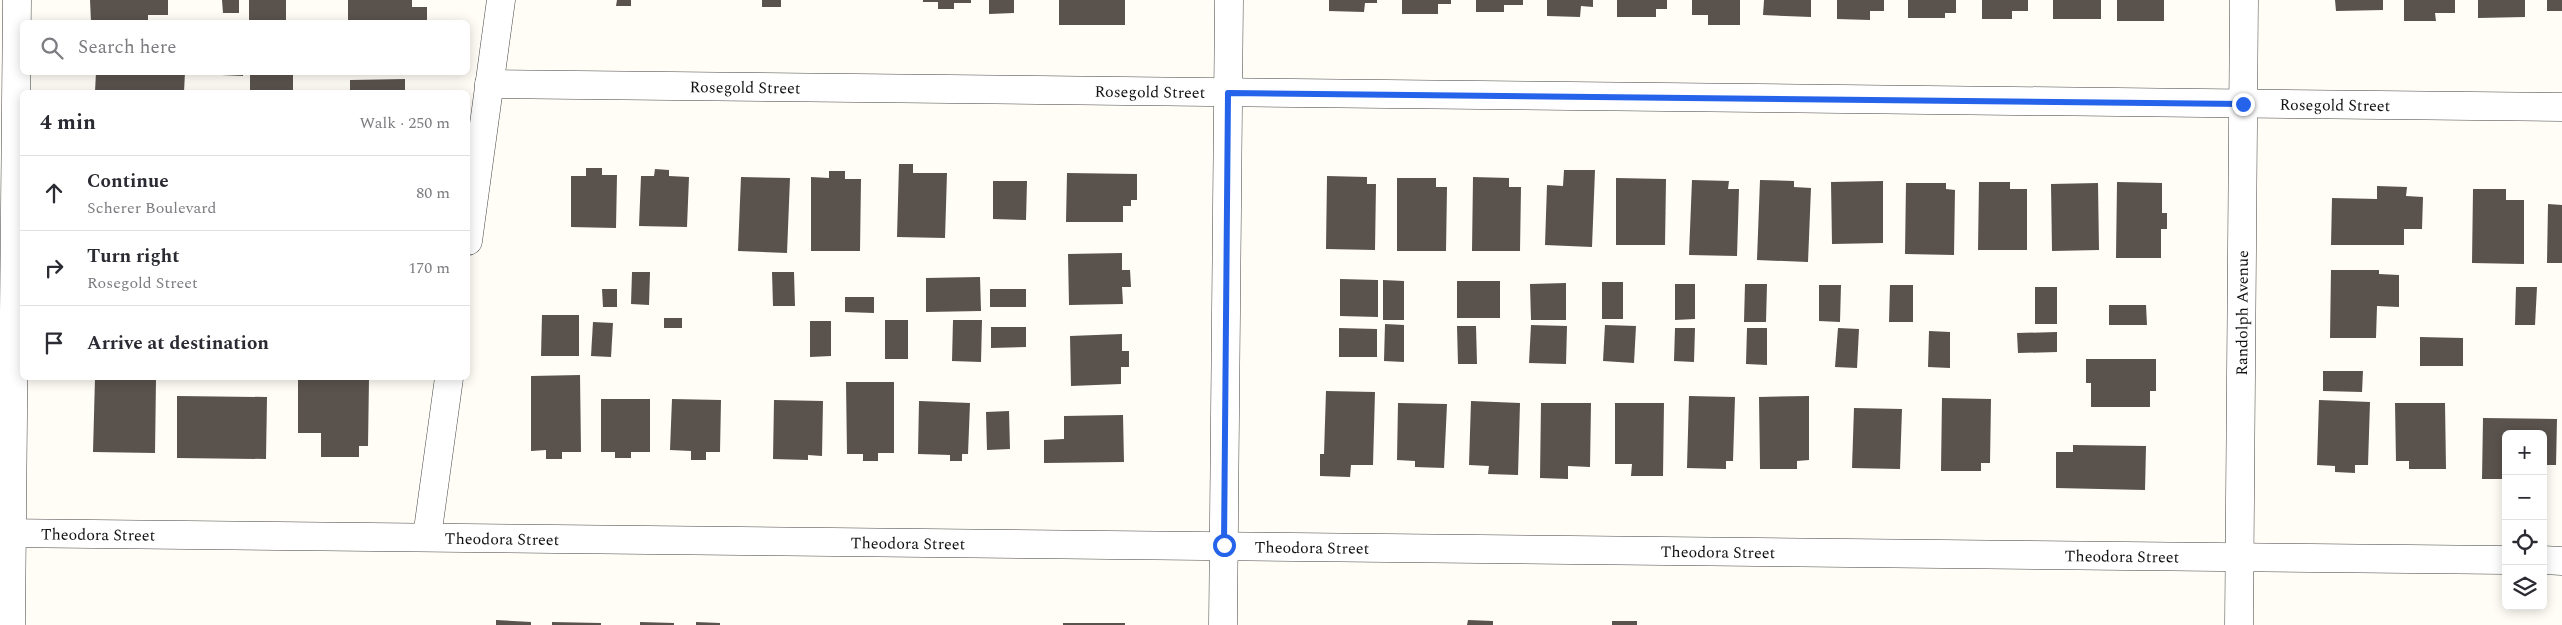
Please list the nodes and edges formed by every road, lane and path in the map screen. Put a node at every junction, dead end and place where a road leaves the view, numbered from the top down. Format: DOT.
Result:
graph roads {
  1 [pos="17,0"];
  2 [pos="501,0"];
  3 [pos="1229,0"];
  4 [pos="2244,0"];
  5 [pos="489,84"];
  6 [pos="1228,93"];
  7 [pos="2243,104"];
  8 [pos="2562,107"];
  9 [pos="470,227"];
  10 [pos="449,380"];
  11 [pos="6,533"];
  12 [pos="427,537"];
  13 [pos="1224,545"];
  14 [pos="2239,558"];
  15 [pos="2502,560"];
  16 [pos="2547,560"];
  17 [pos="2562,561"];
  18 [pos="11,625"];
  19 [pos="1223,625"];
  20 [pos="2239,625"];
  1 -- 11 [label="street"];
  2 -- 5 [label="street"];
  3 -- 6 [label="street"];
  4 -- 7 [label="street, Randolph Avenue"];
  5 -- 6 [label="street, Rosegold Street"];
  5 -- 9 [label="street"];
  6 -- 7 [label="street, Rosegold Street"];
  6 -- 13 [label="street"];
  7 -- 8 [label="street, Rosegold Street"];
  7 -- 14 [label="street, Randolph Avenue"];
  10 -- 12 [label="street"];
  11 -- 12 [label="street, Theodora Street"];
  11 -- 18 [label="street"];
  12 -- 13 [label="street, Theodora Street"];
  13 -- 14 [label="street, Theodora Street"];
  13 -- 19 [label="street"];
  14 -- 15 [label="street, Theodora Street"];
  14 -- 20 [label="street, Randolph Avenue"];
  16 -- 17 [label="street"];
}
